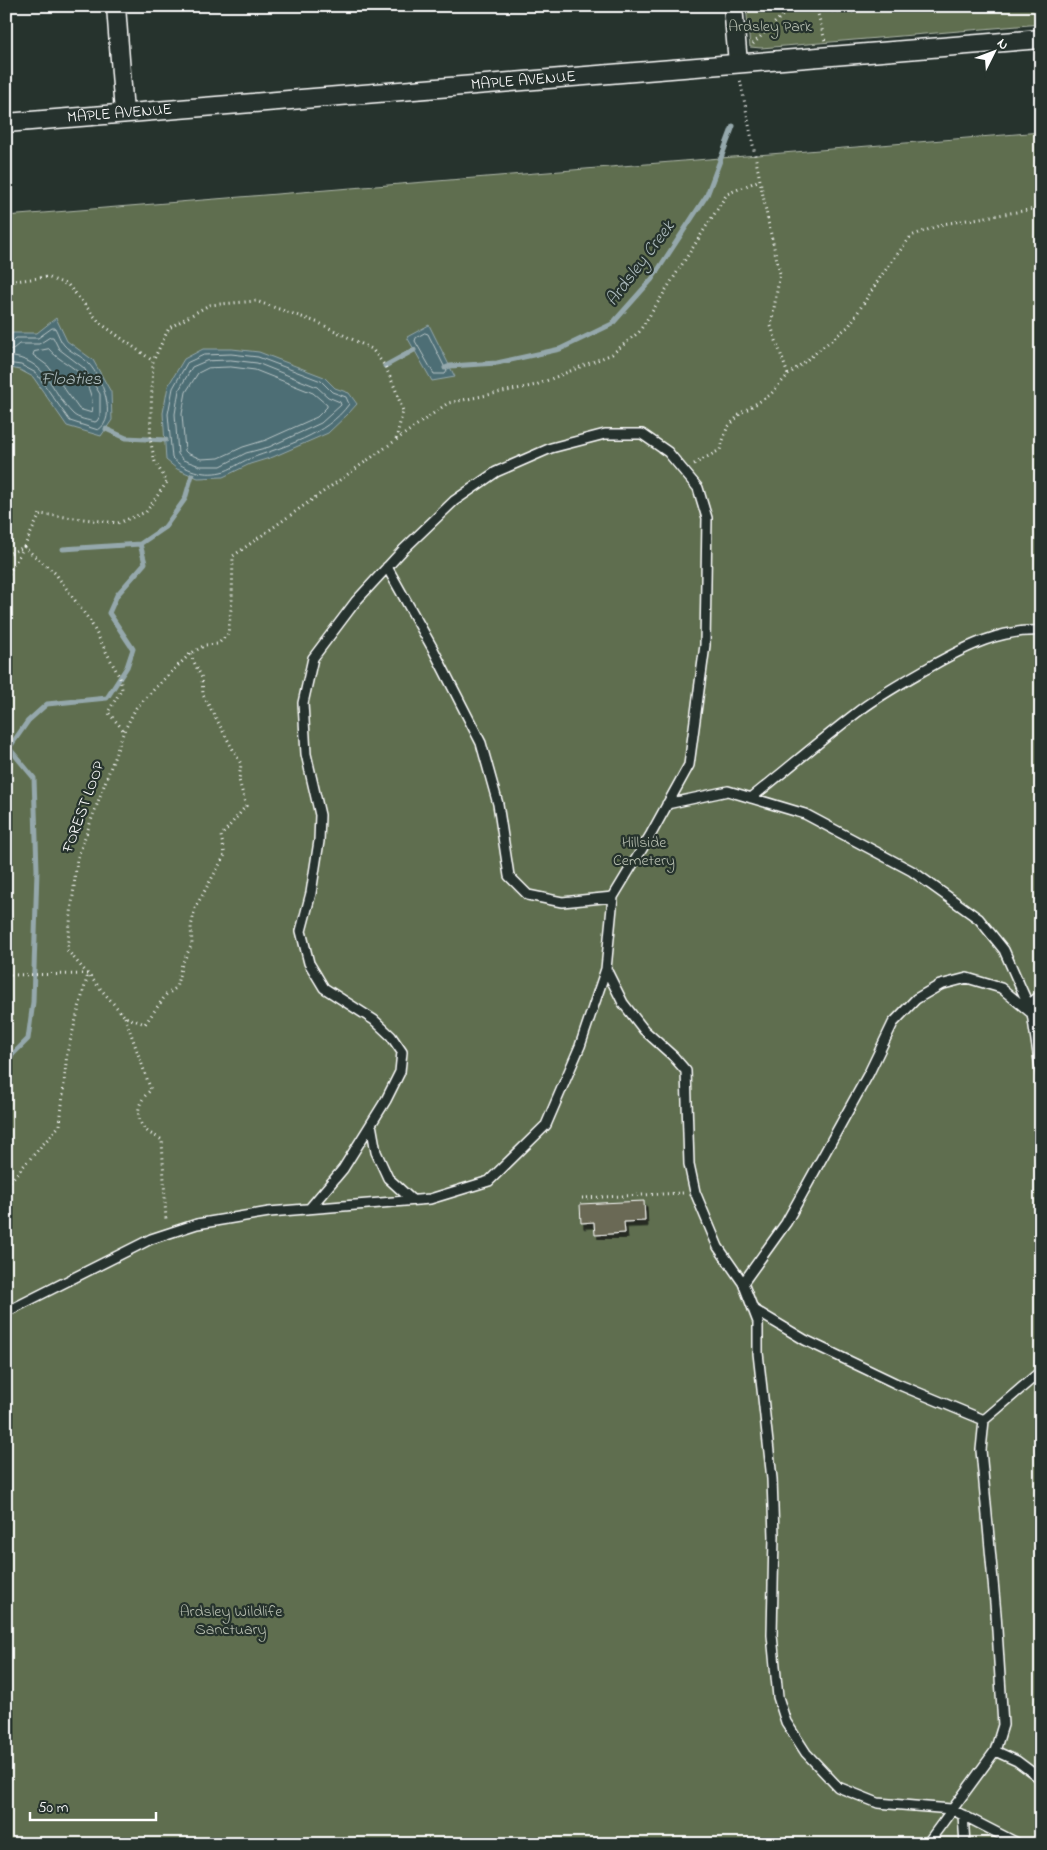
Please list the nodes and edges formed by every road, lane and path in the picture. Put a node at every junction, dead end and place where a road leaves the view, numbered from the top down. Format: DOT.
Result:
graph roads {
  1 [pos="116,6"];
  2 [pos="733,6"];
  3 [pos="792,6"];
  4 [pos="814,6"];
  5 [pos="886,6"];
  6 [pos="817,10"];
  7 [pos="1041,39"];
  8 [pos="826,43"];
  9 [pos="750,47"];
  10 [pos="738,64"];
  11 [pos="124,113"];
  12 [pos="6,123"];
  13 [pos="760,180"];
  14 [pos="1041,208"];
  15 [pos="6,285"];
  16 [pos="153,361"];
  17 [pos="788,375"];
  18 [pos="396,440"];
  19 [pos="682,469"];
  20 [pos="24,547"];
  21 [pos="6,555"];
  22 [pos="387,567"];
  23 [pos="6,578"];
  24 [pos="1041,631"];
  25 [pos="190,654"];
  26 [pos="124,731"];
  27 [pos="751,798"];
  28 [pos="667,804"];
  29 [pos="613,897"];
  30 [pos="606,969"];
  31 [pos="88,974"];
  32 [pos="6,975"];
  33 [pos="1041,995"];
  34 [pos="1030,1009"];
  35 [pos="124,1017"];
  36 [pos="1041,1074"];
  37 [pos="371,1124"];
  38 [pos="6,1186"];
  39 [pos="695,1192"];
  40 [pos="582,1198"];
  41 [pos="412,1200"];
  42 [pos="310,1208"];
  43 [pos="167,1234"];
  44 [pos="743,1283"];
  45 [pos="753,1309"];
  46 [pos="6,1312"];
  47 [pos="1041,1371"];
  48 [pos="984,1420"];
  49 [pos="995,1751"];
  50 [pos="1041,1780"];
  51 [pos="951,1809"];
  52 [pos="963,1815"];
  53 [pos="927,1844"];
  54 [pos="965,1844"];
  55 [pos="1019,1844"];
  1 -- 11 [label="street"];
  2 -- 10 [label="street"];
  3 -- 9 [label="path"];
  4 -- 6 [label="path"];
  5 -- 6 [label="path"];
  6 -- 8 [label="path"];
  7 -- 10 [label="street, MAPLE AVENUE"];
  10 -- 11 [label="street, MAPLE AVENUE"];
  10 -- 13 [label="path"];
  11 -- 12 [label="street, MAPLE AVENUE"];
  13 -- 17 [label="path"];
  13 -- 18 [label="path"];
  14 -- 17 [label="path"];
  15 -- 16 [label="path"];
  16 -- 18 [label="path"];
  16 -- 20 [label="path"];
  17 -- 19 [label="path"];
  18 -- 25 [label="path"];
  19 -- 22 [label="lane"];
  19 -- 28 [label="lane"];
  20 -- 21 [label="path"];
  20 -- 23 [label="path"];
  20 -- 26 [label="path"];
  22 -- 29 [label="lane"];
  22 -- 37 [label="lane"];
  24 -- 27 [label="lane"];
  25 -- 26 [label="path, FOREST LOOP"];
  25 -- 35 [label="path"];
  26 -- 31 [label="path, FOREST LOOP"];
  27 -- 28 [label="lane"];
  27 -- 34 [label="lane"];
  28 -- 29 [label="lane"];
  29 -- 30 [label="lane"];
  30 -- 39 [label="lane"];
  30 -- 41 [label="lane"];
  31 -- 32 [label="path"];
  31 -- 35 [label="path, FOREST LOOP"];
  31 -- 38 [label="path"];
  33 -- 34 [label="lane"];
  34 -- 36 [label="lane"];
  34 -- 44 [label="lane"];
  35 -- 43 [label="path, FOREST LOOP"];
  37 -- 41 [label="lane"];
  37 -- 42 [label="lane"];
  39 -- 40 [label="path"];
  39 -- 44 [label="lane"];
  41 -- 42 [label="lane"];
  42 -- 43 [label="lane"];
  43 -- 46 [label="lane"];
  44 -- 45 [label="lane"];
  45 -- 48 [label="lane"];
  45 -- 51 [label="lane"];
  47 -- 48 [label="lane"];
  48 -- 49 [label="lane"];
  49 -- 50 [label="lane"];
  49 -- 51 [label="lane"];
  51 -- 52 [label="lane"];
  51 -- 53 [label="lane"];
  52 -- 54 [label="lane"];
  52 -- 55 [label="lane"];
}
